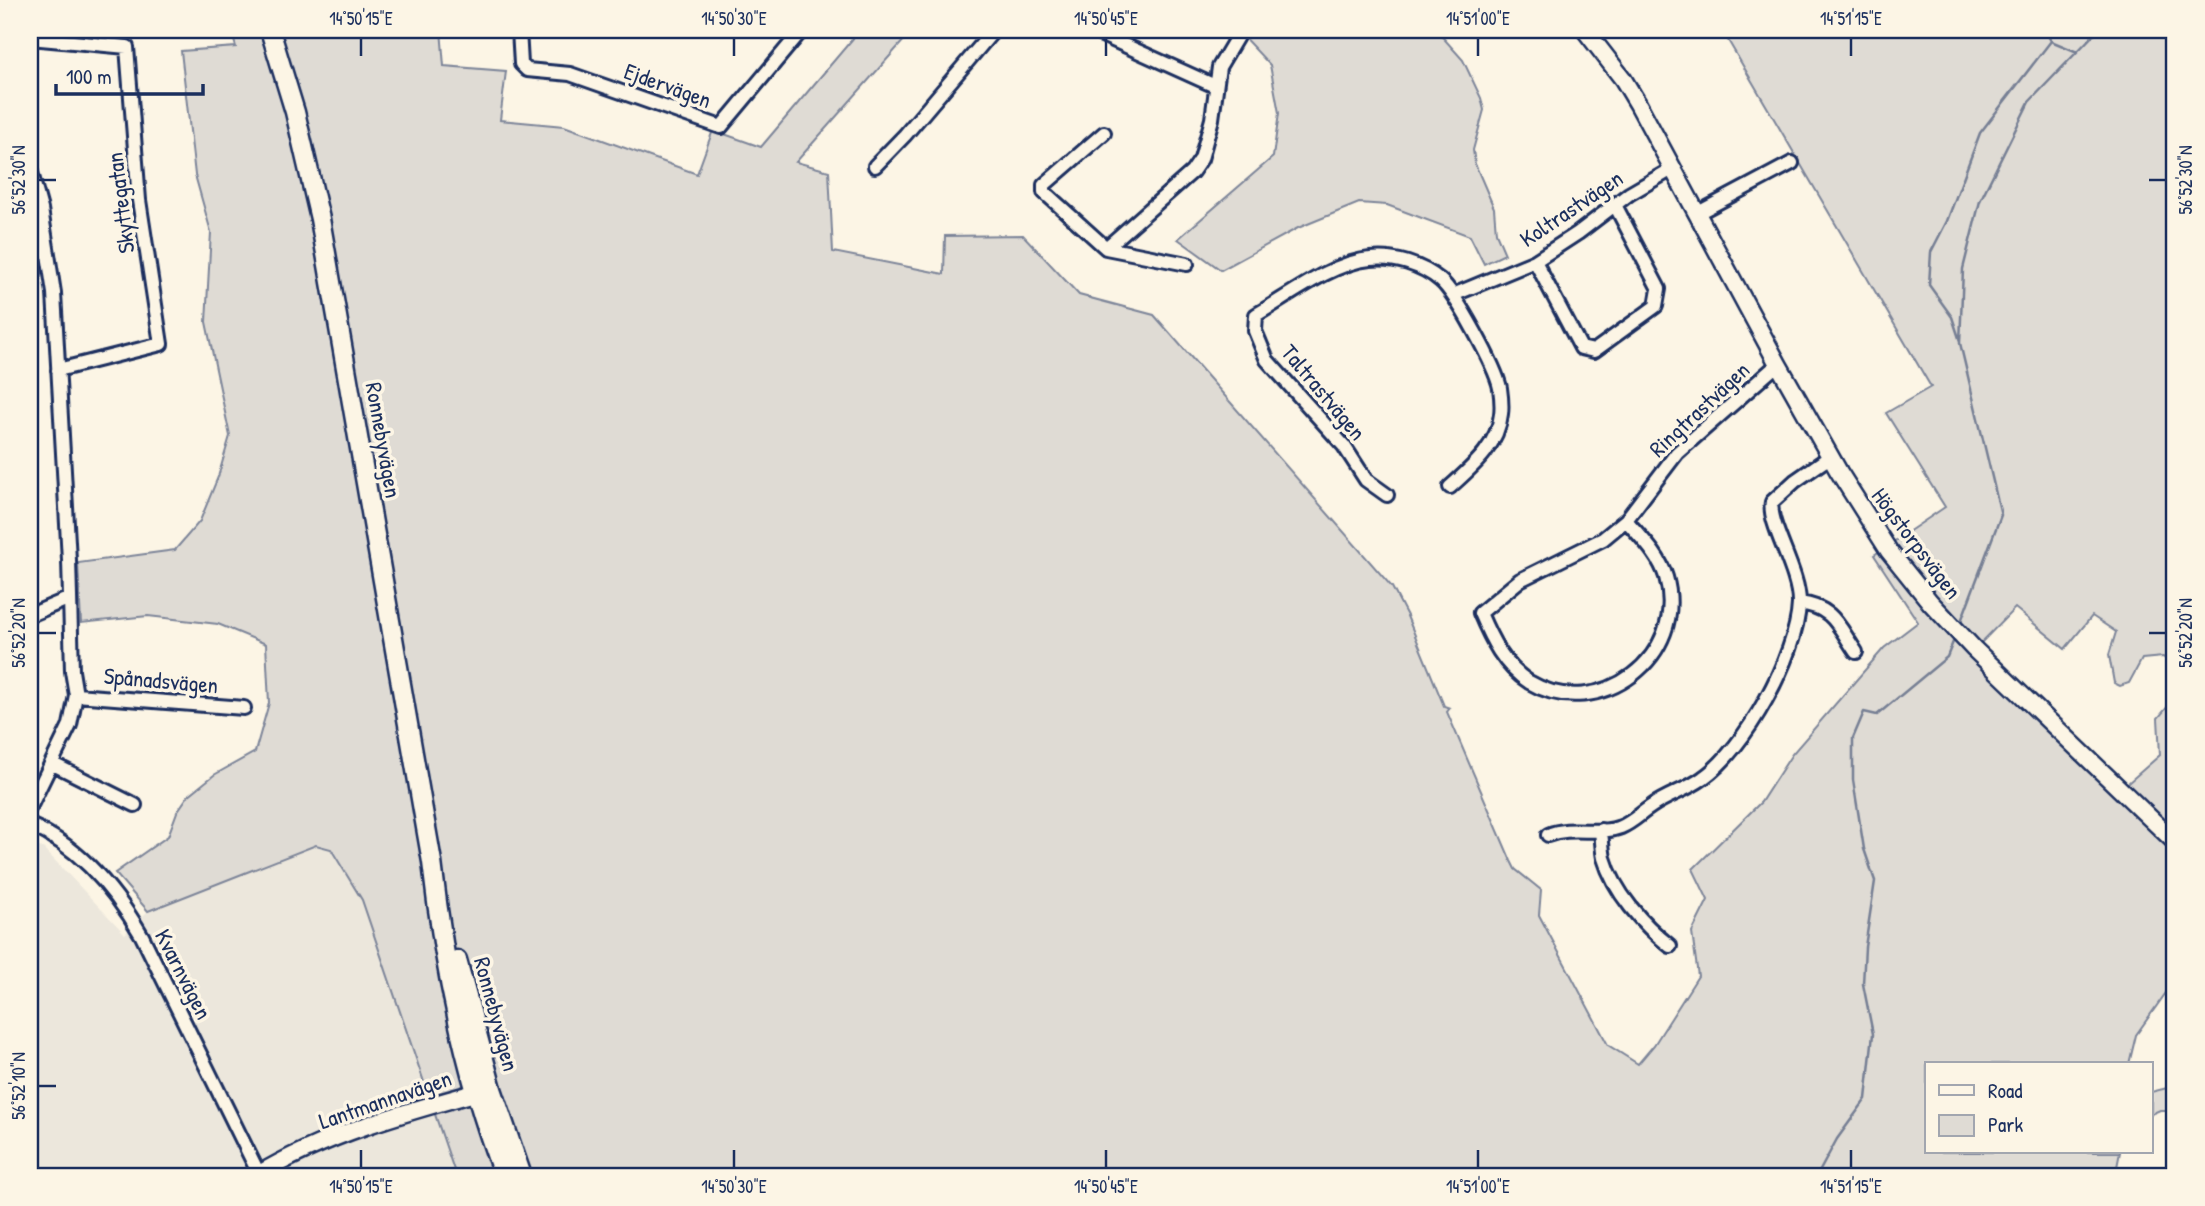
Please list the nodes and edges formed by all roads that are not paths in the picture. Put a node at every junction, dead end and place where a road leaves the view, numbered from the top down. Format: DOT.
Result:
graph roads {
  1 [pos="270,30"];
  2 [pos="519,30"];
  3 [pos="802,30"];
  4 [pos="994,30"];
  5 [pos="1091,30"];
  6 [pos="1241,30"];
  7 [pos="1585,30"];
  8 [pos="30,38"];
  9 [pos="1215,86"];
  10 [pos="1104,133"];
  11 [pos="1792,163"];
  12 [pos="875,166"];
  13 [pos="30,169"];
  14 [pos="1672,169"];
  15 [pos="1615,205"];
  16 [pos="1696,214"];
  17 [pos="1106,248"];
  18 [pos="1535,261"];
  19 [pos="1187,264"];
  20 [pos="1453,295"];
  21 [pos="1778,364"];
  22 [pos="58,370"];
  23 [pos="1831,456"];
  24 [pos="1450,487"];
  25 [pos="1387,495"];
  26 [pos="1626,520"];
  27 [pos="70,598"];
  28 [pos="1799,603"];
  29 [pos="30,615"];
  30 [pos="1856,652"];
  31 [pos="76,695"];
  32 [pos="244,708"];
  33 [pos="53,764"];
  34 [pos="135,804"];
  35 [pos="30,807"];
  36 [pos="30,825"];
  37 [pos="1601,830"];
  38 [pos="1548,835"];
  39 [pos="2175,842"];
  40 [pos="1670,946"];
  41 [pos="483,1091"];
  42 [pos="257,1175"];
  43 [pos="504,1176"];
  44 [pos="522,1176"];
  1 -- 41 [label="main road, Ronnebyvägen"];
  2 -- 3 [label="street, Ejdervägen"];
  4 -- 12 [label="street"];
  5 -- 9 [label="street"];
  6 -- 9 [label="street"];
  7 -- 14 [label="street, Högstorpsvägen"];
  8 -- 22 [label="street, Skyttegatan"];
  9 -- 17 [label="street"];
  10 -- 17 [label="street"];
  11 -- 16 [label="street"];
  13 -- 22 [label="street"];
  14 -- 15 [label="street, Koltrastvägen"];
  14 -- 16 [label="street, Högstorpsvägen"];
  15 -- 18 [label="street, Koltrastvägen"];
  15 -- 18 [label="street"];
  16 -- 21 [label="street, Högstorpsvägen"];
  17 -- 19 [label="street"];
  18 -- 20 [label="street, Koltrastvägen"];
  20 -- 24 [label="street"];
  20 -- 25 [label="street, Taltrastvägen"];
  21 -- 23 [label="street, Högstorpsvägen"];
  21 -- 26 [label="street, Ringtrastvägen"];
  22 -- 27 [label="street"];
  23 -- 28 [label="street"];
  23 -- 39 [label="street, Högstorpsvägen"];
  26 -- 26 [label="street, Ringtrastvägen"];
  27 -- 29 [label="street"];
  27 -- 31 [label="street"];
  28 -- 30 [label="street"];
  28 -- 37 [label="street"];
  31 -- 32 [label="street, Spånadsvägen"];
  31 -- 33 [label="street"];
  33 -- 34 [label="street"];
  33 -- 35 [label="street"];
  36 -- 42 [label="street, Kvarnvägen"];
  37 -- 38 [label="street"];
  37 -- 40 [label="street"];
  41 -- 42 [label="street, Lantmannavägen"];
  41 -- 43 [label="main road, Ronnebyvägen"];
  41 -- 44 [label="main road, Ronnebyvägen"];
}
